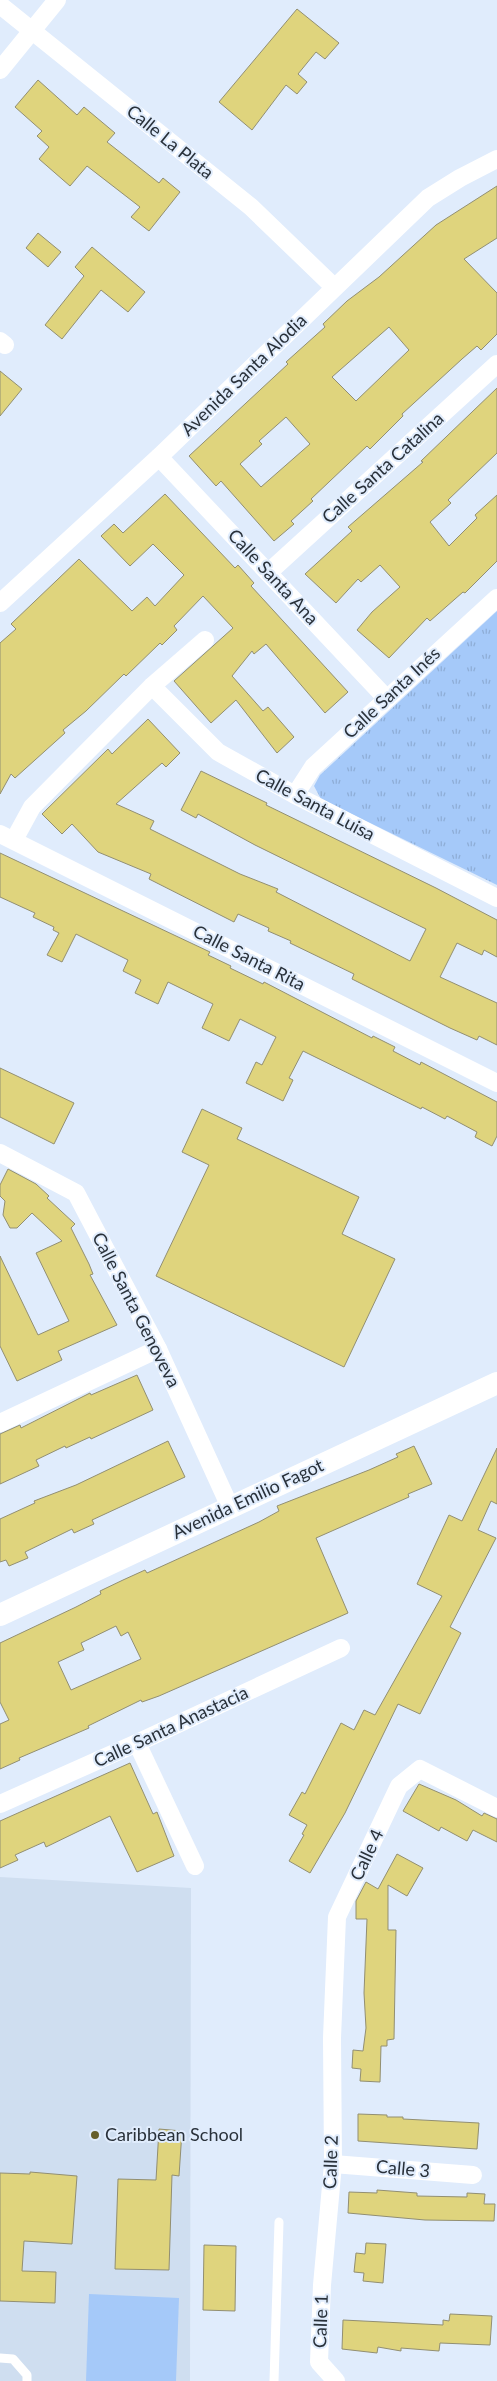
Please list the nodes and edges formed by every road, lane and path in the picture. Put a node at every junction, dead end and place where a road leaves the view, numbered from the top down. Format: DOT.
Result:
graph roads {
  1 [pos="58,0"];
  2 [pos="0,5"];
  3 [pos="31,32"];
  4 [pos="0,70"];
  5 [pos="497,159"];
  6 [pos="334,287"];
  7 [pos="497,364"];
  8 [pos="159,457"];
  9 [pos="268,572"];
  10 [pos="497,598"];
  11 [pos="0,603"];
  12 [pos="205,640"];
  13 [pos="152,686"];
  14 [pos="386,698"];
  15 [pos="295,795"];
  16 [pos="7,837"];
  17 [pos="497,898"];
  18 [pos="497,1083"];
  19 [pos="0,1153"];
  20 [pos="158,1349"];
  21 [pos="497,1383"];
  22 [pos="1,1419"];
  23 [pos="230,1507"];
  24 [pos="0,1615"];
  25 [pos="341,1648"];
  26 [pos="137,1743"];
  27 [pos="0,1804"];
  28 [pos="497,1808"];
  29 [pos="195,1866"];
  30 [pos="332,2038"];
  31 [pos="333,2164"];
  32 [pos="473,2175"];
  33 [pos="279,2222"];
  34 [pos="322,2285"];
  35 [pos="0,2358"];
  36 [pos="27,2381"];
  37 [pos="274,2381"];
  38 [pos="336,2381"];
  1 -- 3 [label="street"];
  2 -- 3 [label="street, Calle La Plata"];
  3 -- 4 [label="street"];
  3 -- 6 [label="street, Calle La Plata"];
  5 -- 6 [label="street, Avenida Santa Alodia"];
  6 -- 8 [label="street, Avenida Santa Alodia"];
  7 -- 9 [label="street, Calle Santa Catalina"];
  8 -- 9 [label="street, Calle Santa Ana"];
  8 -- 11 [label="street, Avenida Santa Alodia"];
  9 -- 14 [label="street, Calle Santa Ana"];
  10 -- 14 [label="street, Calle Santa Inés"];
  12 -- 13 [label="street"];
  13 -- 15 [label="street, Calle Santa Luisa"];
  13 -- 16 [label="street"];
  14 -- 15 [label="street, Calle Santa Inés"];
  15 -- 17 [label="street, Calle Santa Luisa"];
  16 -- 18 [label="street, Calle Santa Rita"];
  19 -- 20 [label="street, Calle Santa Genoveva"];
  20 -- 22 [label="street"];
  20 -- 23 [label="street, Calle Santa Genoveva"];
  21 -- 23 [label="street, Avenida Emilio Fagot"];
  23 -- 24 [label="street, Avenida Emilio Fagot"];
  25 -- 26 [label="street, Calle Santa Anastacia"];
  26 -- 27 [label="street, Calle Santa Anastacia"];
  26 -- 29 [label="street"];
  28 -- 30 [label="street, Calle 4"];
  30 -- 31 [label="street, Calle 2"];
  31 -- 32 [label="street, Calle 3"];
  31 -- 34 [label="street, Calle 2"];
  33 -- 37 [label="lane"];
  34 -- 38 [label="street, Calle 1"];
  35 -- 36 [label="lane"];
}
